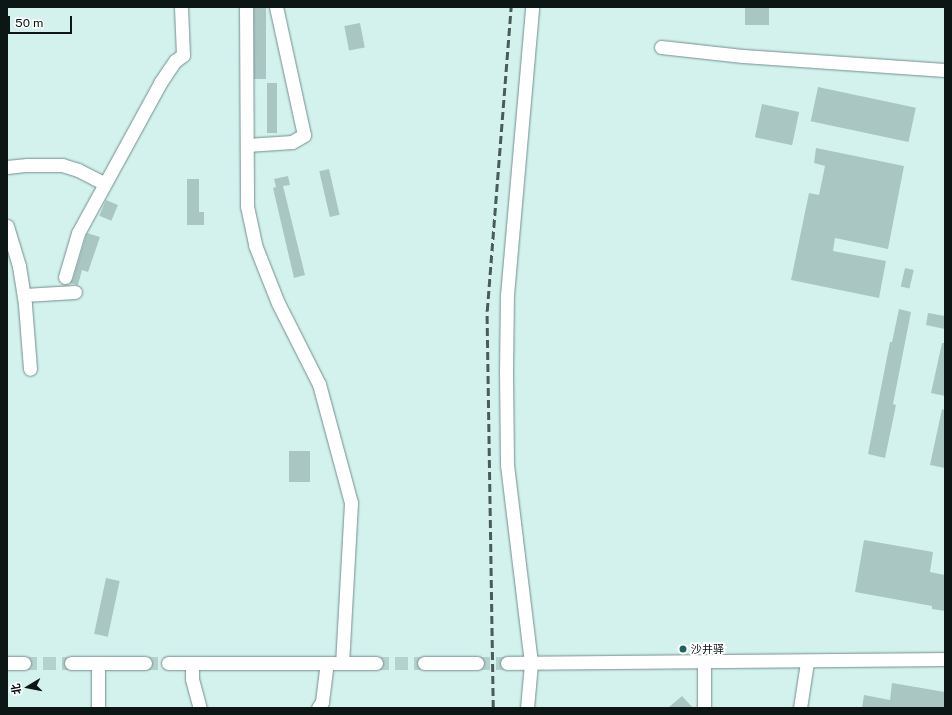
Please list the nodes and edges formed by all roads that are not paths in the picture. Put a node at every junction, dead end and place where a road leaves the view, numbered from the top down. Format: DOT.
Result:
graph roads {
  1 [pos="182,7"];
  2 [pos="246,7"];
  3 [pos="276,7"];
  4 [pos="532,7"];
  5 [pos="661,47"];
  6 [pos="945,70"];
  7 [pos="246,145"];
  8 [pos="7,167"];
  9 [pos="105,184"];
  10 [pos="7,226"];
  11 [pos="65,277"];
  12 [pos="76,292"];
  13 [pos="24,295"];
  14 [pos="30,369"];
  15 [pos="945,659"];
  16 [pos="704,662"];
  17 [pos="807,662"];
  18 [pos="7,663"];
  19 [pos="24,663"];
  20 [pos="71,663"];
  21 [pos="98,663"];
  22 [pos="145,663"];
  23 [pos="168,663"];
  24 [pos="192,663"];
  25 [pos="327,663"];
  26 [pos="342,663"];
  27 [pos="376,663"];
  28 [pos="424,663"];
  29 [pos="477,663"];
  30 [pos="507,663"];
  31 [pos="531,663"];
  32 [pos="98,708"];
  33 [pos="200,708"];
  34 [pos="318,708"];
  35 [pos="527,708"];
  36 [pos="704,708"];
  37 [pos="800,708"];
  1 -- 9 [label="street"];
  2 -- 7 [label="street"];
  3 -- 7 [label="street"];
  4 -- 31 [label="street"];
  5 -- 6 [label="street"];
  7 -- 26 [label="street"];
  8 -- 9 [label="street"];
  9 -- 11 [label="street"];
  10 -- 13 [label="street"];
  12 -- 13 [label="street"];
  13 -- 14 [label="street"];
  15 -- 17 [label="street"];
  16 -- 17 [label="street"];
  16 -- 31 [label="street"];
  16 -- 36 [label="street"];
  17 -- 37 [label="street"];
  18 -- 19 [label="street"];
  20 -- 21 [label="street"];
  21 -- 22 [label="street"];
  21 -- 32 [label="street"];
  23 -- 24 [label="street"];
  24 -- 25 [label="street"];
  24 -- 33 [label="street"];
  25 -- 26 [label="street"];
  25 -- 34 [label="street"];
  26 -- 27 [label="street"];
  28 -- 29 [label="street"];
  30 -- 31 [label="street"];
  31 -- 35 [label="street"];
}
